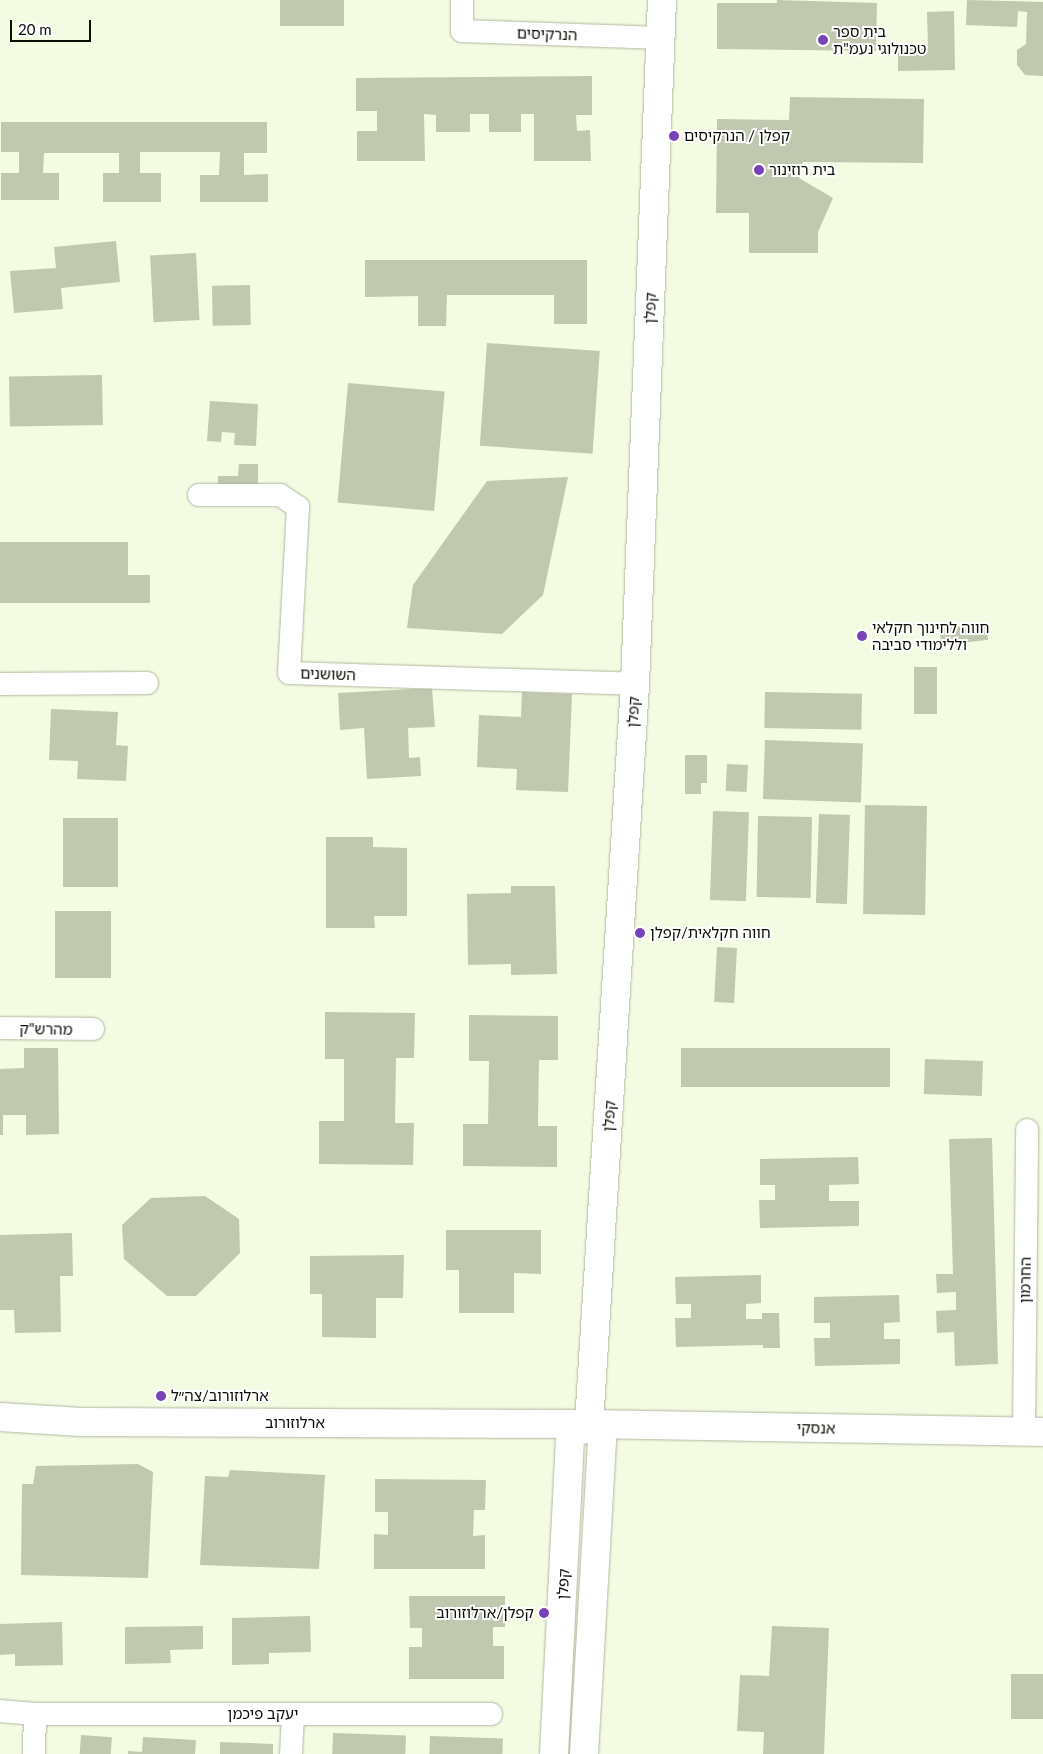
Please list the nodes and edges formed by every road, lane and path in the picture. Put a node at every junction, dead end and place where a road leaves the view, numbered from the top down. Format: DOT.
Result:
graph roads {
  1 [pos="462,0"];
  2 [pos="662,0"];
  3 [pos="662,38"];
  4 [pos="199,495"];
  5 [pos="147,683"];
  6 [pos="0,684"];
  7 [pos="635,684"];
  8 [pos="0,1028"];
  9 [pos="92,1030"];
  10 [pos="1027,1130"];
  11 [pos="0,1417"];
  12 [pos="589,1424"];
  13 [pos="1033,1431"];
  14 [pos="0,1711"];
  15 [pos="35,1714"];
  16 [pos="293,1714"];
  17 [pos="492,1714"];
  18 [pos="34,1754"];
  19 [pos="291,1754"];
  20 [pos="554,1754"];
  21 [pos="584,1754"];
  1 -- 3 [label="street, הנרקיסים"];
  2 -- 3 [label="street, קפלן"];
  3 -- 7 [label="street, קפלן"];
  4 -- 7 [label="street, השושנים"];
  5 -- 6 [label="street"];
  7 -- 12 [label="street, קפלן"];
  8 -- 9 [label="street, מהרש\"ק"];
  10 -- 13 [label="street, החרמון"];
  11 -- 12 [label="street, ארלוזורוב"];
  12 -- 13 [label="street, אנסקי"];
  12 -- 20 [label="street, קפלן"];
  12 -- 21 [label="street, קפלן"];
  14 -- 15 [label="street, יעקב פיכמן"];
  15 -- 16 [label="street, יעקב פיכמן"];
  15 -- 18 [label="street"];
  16 -- 17 [label="street, יעקב פיכמן"];
  16 -- 19 [label="street"];
}
